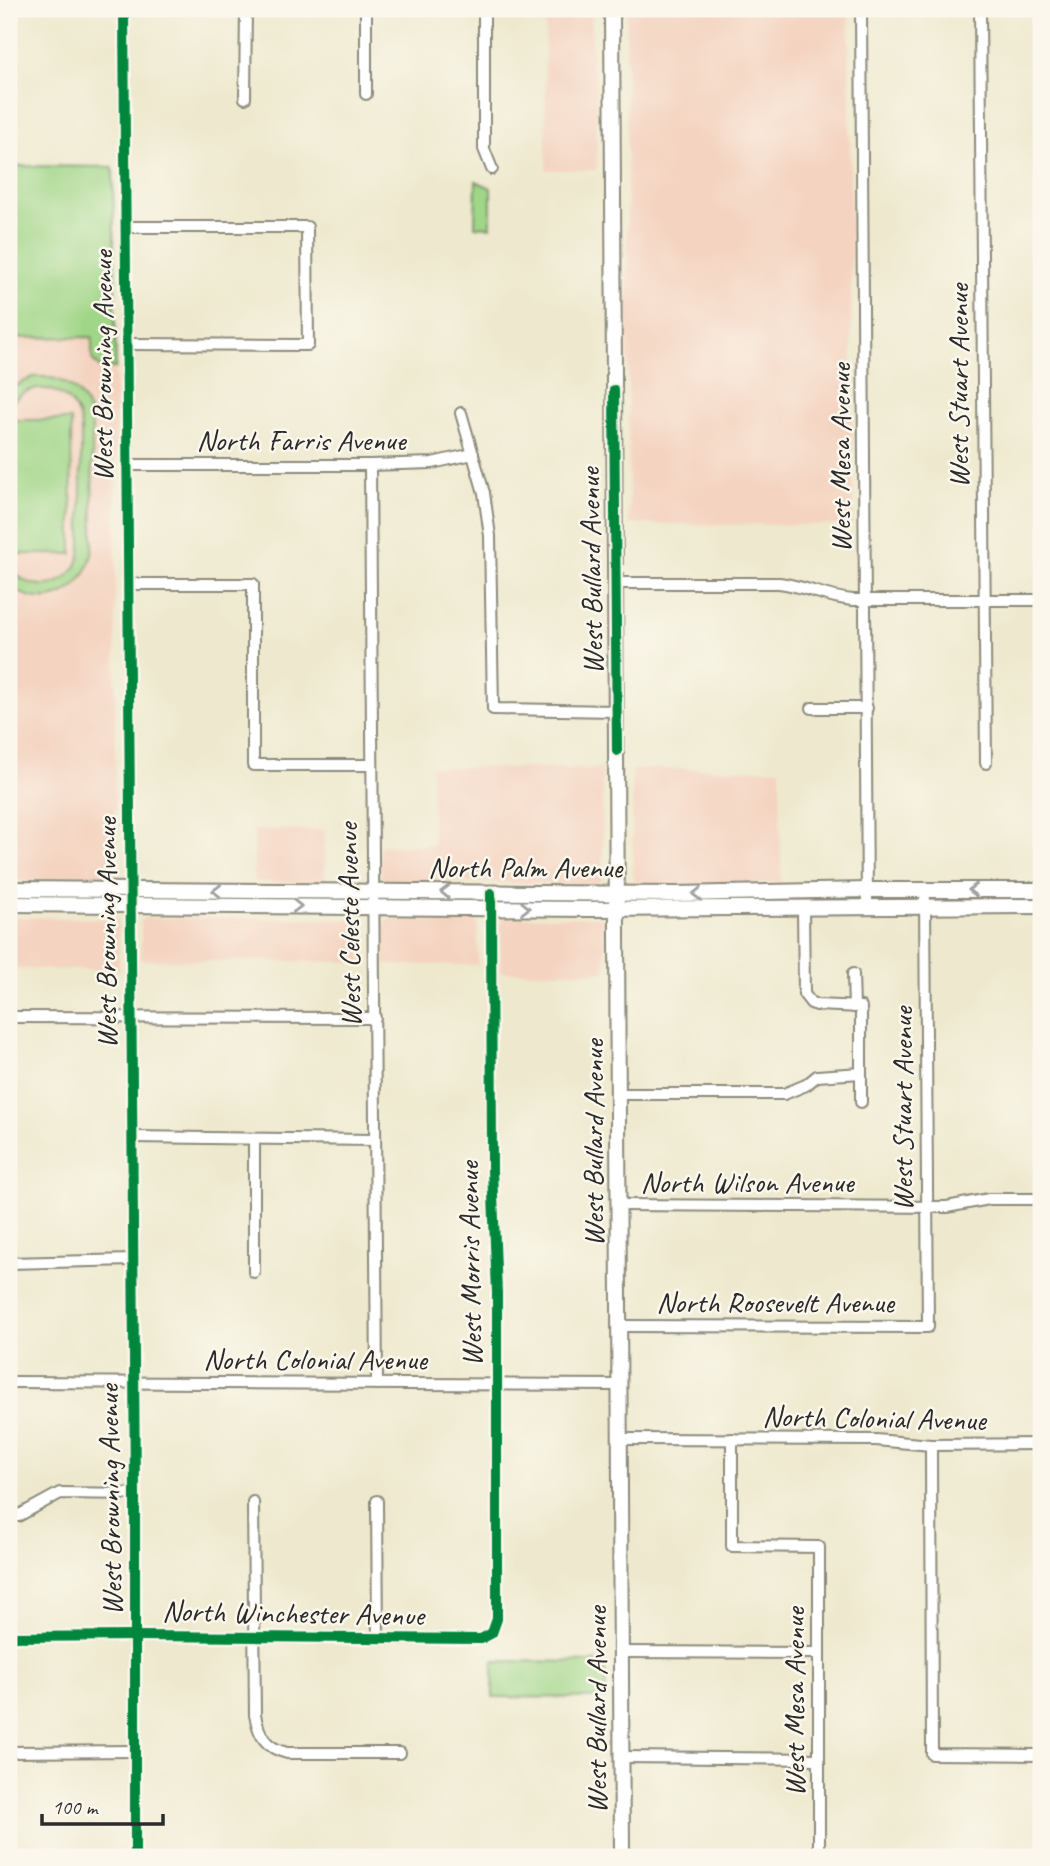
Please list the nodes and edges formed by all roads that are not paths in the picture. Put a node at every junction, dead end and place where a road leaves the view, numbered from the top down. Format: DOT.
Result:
graph roads {
  1 [pos="124,9"];
  2 [pos="246,9"];
  3 [pos="366,9"];
  4 [pos="484,9"];
  5 [pos="612,9"];
  6 [pos="861,9"];
  7 [pos="980,9"];
  8 [pos="366,94"];
  9 [pos="245,98"];
  10 [pos="492,169"];
  11 [pos="126,227"];
  12 [pos="126,344"];
  13 [pos="461,413"];
  14 [pos="473,454"];
  15 [pos="127,465"];
  16 [pos="370,465"];
  17 [pos="616,583"];
  18 [pos="129,584"];
  19 [pos="866,600"];
  20 [pos="984,600"];
  21 [pos="1041,600"];
  22 [pos="812,708"];
  23 [pos="867,708"];
  24 [pos="617,711"];
  25 [pos="986,763"];
  26 [pos="372,765"];
  27 [pos="9,890"];
  28 [pos="867,890"];
  29 [pos="925,890"];
  30 [pos="1041,890"];
  31 [pos="812,892"];
  32 [pos="130,897"];
  33 [pos="373,899"];
  34 [pos="491,900"];
  35 [pos="619,901"];
  36 [pos="9,904"];
  37 [pos="926,905"];
  38 [pos="867,906"];
  39 [pos="1041,906"];
  40 [pos="728,908"];
  41 [pos="803,908"];
  42 [pos="853,974"];
  43 [pos="853,1007"];
  44 [pos="9,1017"];
  45 [pos="130,1017"];
  46 [pos="375,1018"];
  47 [pos="861,1073"];
  48 [pos="619,1094"];
  49 [pos="861,1101"];
  50 [pos="132,1137"];
  51 [pos="254,1139"];
  52 [pos="375,1140"];
  53 [pos="1041,1199"];
  54 [pos="620,1205"];
  55 [pos="928,1207"];
  56 [pos="133,1260"];
  57 [pos="9,1263"];
  58 [pos="254,1272"];
  59 [pos="621,1326"];
  60 [pos="929,1327"];
  61 [pos="9,1382"];
  62 [pos="134,1382"];
  63 [pos="377,1384"];
  64 [pos="498,1384"];
  65 [pos="621,1385"];
  66 [pos="621,1439"];
  67 [pos="732,1439"];
  68 [pos="1041,1444"];
  69 [pos="931,1445"];
  70 [pos="135,1494"];
  71 [pos="377,1501"];
  72 [pos="253,1502"];
  73 [pos="9,1516"];
  74 [pos="492,1633"];
  75 [pos="136,1636"];
  76 [pos="9,1637"];
  77 [pos="255,1637"];
  78 [pos="377,1638"];
  79 [pos="622,1652"];
  80 [pos="818,1653"];
  81 [pos="135,1751"];
  82 [pos="9,1752"];
  83 [pos="400,1753"];
  84 [pos="1041,1755"];
  85 [pos="622,1757"];
  86 [pos="818,1759"];
  87 [pos="135,1857"];
  88 [pos="622,1857"];
  89 [pos="819,1857"];
  1 -- 11 [label="street, West Browning Avenue"];
  2 -- 9 [label="street"];
  3 -- 8 [label="street"];
  4 -- 10 [label="street"];
  5 -- 17 [label="main road, West Bullard Avenue"];
  6 -- 19 [label="street, West Mesa Avenue"];
  7 -- 20 [label="street, West Stuart Avenue"];
  11 -- 12 [label="street, West Browning Avenue"];
  11 -- 12 [label="street"];
  12 -- 15 [label="street, West Browning Avenue"];
  13 -- 14 [label="street"];
  14 -- 16 [label="street, North Farris Avenue"];
  14 -- 24 [label="street"];
  15 -- 16 [label="street, North Farris Avenue"];
  15 -- 18 [label="street, West Browning Avenue"];
  16 -- 26 [label="street, West Celeste Avenue"];
  17 -- 19 [label="street"];
  17 -- 24 [label="main road, West Bullard Avenue"];
  18 -- 26 [label="street"];
  18 -- 32 [label="street, West Browning Avenue"];
  19 -- 20 [label="street"];
  19 -- 23 [label="street, West Mesa Avenue"];
  20 -- 21 [label="street"];
  20 -- 25 [label="street, West Stuart Avenue"];
  22 -- 23 [label="street"];
  23 -- 28 [label="street, West Mesa Avenue"];
  24 -- 35 [label="main road, West Bullard Avenue"];
  26 -- 33 [label="street, West Celeste Avenue"];
  27 -- 32 [label="main road, North Palm Avenue"];
  28 -- 29 [label="main road, North Palm Avenue"];
  28 -- 31 [label="main road, North Palm Avenue"];
  28 -- 38 [label="street, West Mesa Avenue"];
  30 -- 29 [label="main road, North Palm Avenue, one-way"];
  29 -- 37 [label="street, West Stuart Avenue"];
  31 -- 35 [label="main road, North Palm Avenue, one-way"];
  31 -- 40 [label="main road"];
  32 -- 33 [label="main road, North Palm Avenue"];
  32 -- 36 [label="main road, North Palm Avenue"];
  32 -- 45 [label="street, West Browning Avenue"];
  33 -- 34 [label="main road, North Palm Avenue"];
  33 -- 46 [label="street, West Celeste Avenue"];
  34 -- 35 [label="main road, North Palm Avenue"];
  34 -- 64 [label="street, West Morris Avenue"];
  35 -- 40 [label="main road, North Palm Avenue"];
  35 -- 48 [label="main road, West Bullard Avenue"];
  37 -- 38 [label="main road, North Palm Avenue"];
  37 -- 39 [label="main road, North Palm Avenue"];
  37 -- 55 [label="street, West Stuart Avenue"];
  38 -- 41 [label="main road, North Palm Avenue"];
  40 -- 41 [label="main road, North Palm Avenue"];
  41 -- 43 [label="street"];
  42 -- 43 [label="street"];
  43 -- 47 [label="street"];
  44 -- 45 [label="street"];
  45 -- 46 [label="street"];
  45 -- 50 [label="street, West Browning Avenue"];
  46 -- 52 [label="street, West Celeste Avenue"];
  47 -- 48 [label="street"];
  47 -- 49 [label="street"];
  48 -- 54 [label="main road, West Bullard Avenue"];
  50 -- 51 [label="street"];
  50 -- 56 [label="street, West Browning Avenue"];
  51 -- 52 [label="street"];
  51 -- 58 [label="street"];
  52 -- 63 [label="street, West Celeste Avenue"];
  53 -- 55 [label="street, North Wilson Avenue"];
  54 -- 55 [label="street, North Wilson Avenue"];
  54 -- 59 [label="main road, West Bullard Avenue"];
  55 -- 60 [label="street, West Stuart Avenue"];
  56 -- 57 [label="street"];
  56 -- 62 [label="street, West Browning Avenue"];
  59 -- 60 [label="street, North Roosevelt Avenue"];
  59 -- 65 [label="main road, West Bullard Avenue"];
  61 -- 62 [label="street, North Colonial Avenue"];
  62 -- 63 [label="street, North Colonial Avenue"];
  62 -- 70 [label="street, West Browning Avenue"];
  63 -- 64 [label="street, North Colonial Avenue"];
  64 -- 65 [label="street, North Colonial Avenue"];
  64 -- 74 [label="street, West Morris Avenue"];
  65 -- 66 [label="main road, West Bullard Avenue"];
  66 -- 67 [label="street, North Colonial Avenue"];
  66 -- 79 [label="main road, West Bullard Avenue"];
  67 -- 69 [label="street, North Colonial Avenue"];
  67 -- 80 [label="street, West Mesa Avenue"];
  68 -- 69 [label="street, North Colonial Avenue"];
  69 -- 84 [label="street"];
  70 -- 73 [label="street"];
  70 -- 75 [label="street, West Browning Avenue"];
  71 -- 78 [label="street"];
  72 -- 77 [label="street"];
  74 -- 78 [label="street, North Winchester Avenue"];
  75 -- 76 [label="street, North Winchester Avenue"];
  75 -- 77 [label="street, North Winchester Avenue"];
  75 -- 81 [label="street, West Browning Avenue"];
  77 -- 78 [label="street, North Winchester Avenue"];
  77 -- 83 [label="street"];
  79 -- 80 [label="street"];
  79 -- 85 [label="main road, West Bullard Avenue"];
  80 -- 86 [label="street, West Mesa Avenue"];
  81 -- 82 [label="street"];
  81 -- 87 [label="street, West Browning Avenue"];
  85 -- 86 [label="street"];
  85 -- 88 [label="main road, West Bullard Avenue"];
  86 -- 89 [label="street, West Mesa Avenue"];
}
